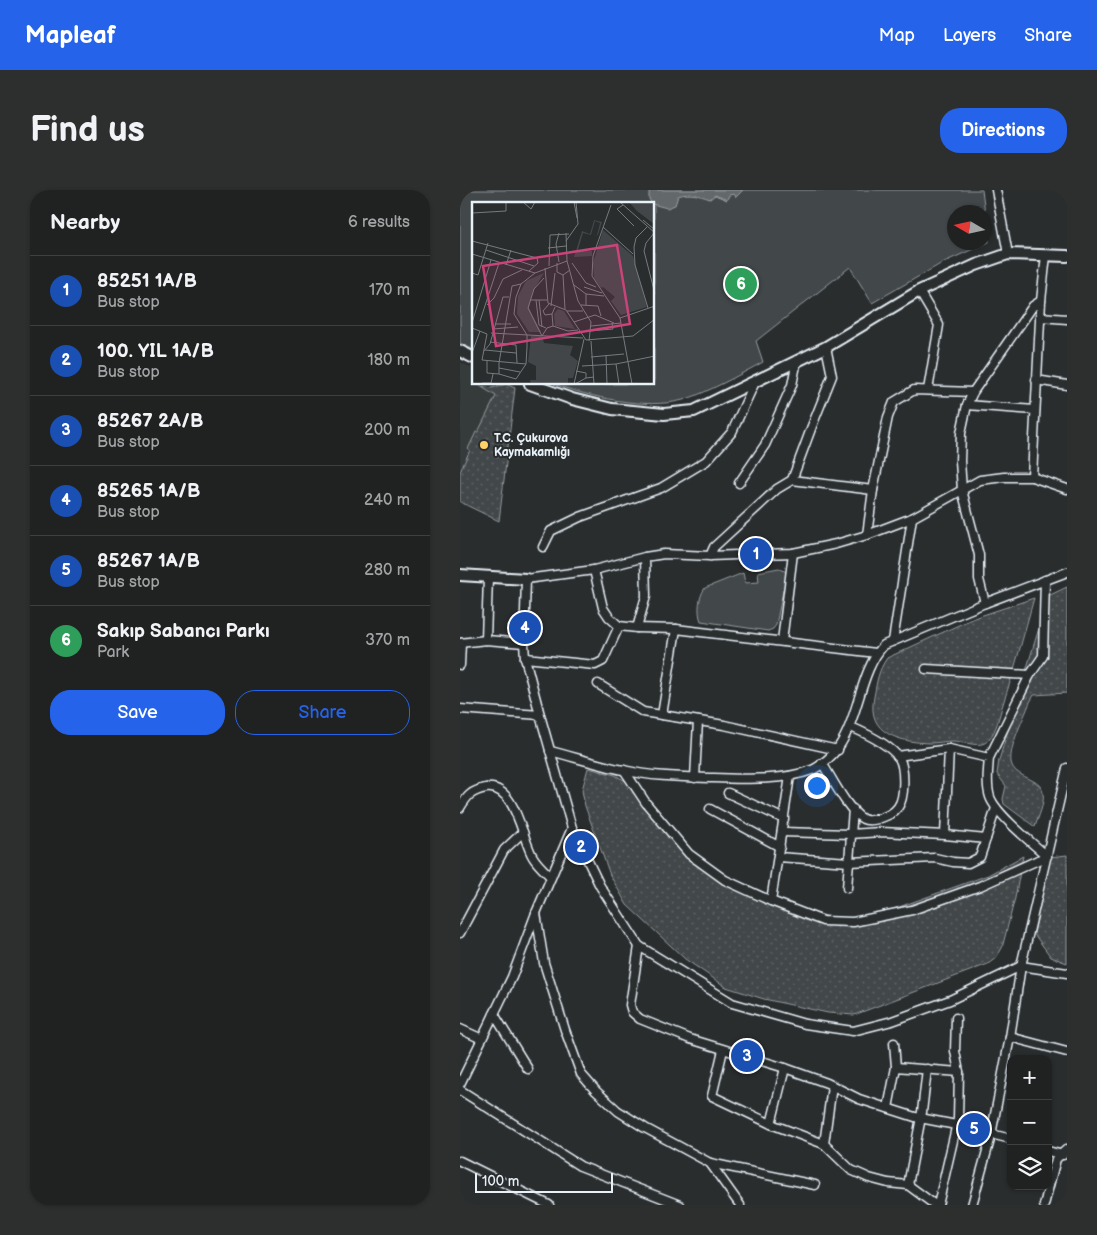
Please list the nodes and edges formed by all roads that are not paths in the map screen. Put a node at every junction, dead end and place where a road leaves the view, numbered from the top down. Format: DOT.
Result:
graph roads {
  1 [pos="996,190"];
  2 [pos="1008,254"];
  3 [pos="1046,254"];
  4 [pos="1067,256"];
  5 [pos="918,291"];
  6 [pos="1041,301"];
  7 [pos="1040,317"];
  8 [pos="1067,319"];
  9 [pos="826,347"];
  10 [pos="460,351"];
  11 [pos="472,357"];
  12 [pos="797,360"];
  13 [pos="1036,380"];
  14 [pos="755,382"];
  15 [pos="533,385"];
  16 [pos="1067,385"];
  17 [pos="928,390"];
  18 [pos="973,392"];
  19 [pos="967,404"];
  20 [pos="1035,410"];
  21 [pos="1032,477"];
  22 [pos="792,480"];
  23 [pos="739,484"];
  24 [pos="1067,489"];
  25 [pos="873,490"];
  26 [pos="962,490"];
  27 [pos="912,518"];
  28 [pos="867,535"];
  29 [pos="542,547"];
  30 [pos="793,553"];
  31 [pos="710,556"];
  32 [pos="645,557"];
  33 [pos="594,570"];
  34 [pos="1067,572"];
  35 [pos="460,575"];
  36 [pos="488,577"];
  37 [pos="526,579"];
  38 [pos="1045,580"];
  39 [pos="985,602"];
  40 [pos="619,626"];
  41 [pos="637,628"];
  42 [pos="676,629"];
  43 [pos="486,640"];
  44 [pos="893,641"];
  45 [pos="782,642"];
  46 [pos="460,643"];
  47 [pos="524,643"];
  48 [pos="876,653"];
  49 [pos="525,658"];
  50 [pos="460,665"];
  51 [pos="926,669"];
  52 [pos="1030,675"];
  53 [pos="598,684"];
  54 [pos="460,709"];
  55 [pos="540,715"];
  56 [pos="662,715"];
  57 [pos="698,721"];
  58 [pos="851,726"];
  59 [pos="838,750"];
  60 [pos="949,750"];
  61 [pos="550,751"];
  62 [pos="897,756"];
  63 [pos="988,758"];
  64 [pos="822,763"];
  65 [pos="1067,768"];
  66 [pos="624,770"];
  67 [pos="790,776"];
  68 [pos="695,778"];
  69 [pos="728,793"];
  70 [pos="460,808"];
  71 [pos="996,808"];
  72 [pos="710,809"];
  73 [pos="853,809"];
  74 [pos="784,819"];
  75 [pos="572,828"];
  76 [pos="524,832"];
  77 [pos="782,832"];
  78 [pos="850,834"];
  79 [pos="945,834"];
  80 [pos="986,839"];
  81 [pos="780,847"];
  82 [pos="1047,856"];
  83 [pos="778,857"];
  84 [pos="849,862"];
  85 [pos="551,877"];
  86 [pos="847,888"];
  87 [pos="771,901"];
  88 [pos="536,913"];
  89 [pos="460,933"];
  90 [pos="639,946"];
  91 [pos="1021,966"];
  92 [pos="1067,973"];
  93 [pos="494,1014"];
  94 [pos="956,1018"];
  95 [pos="460,1029"];
  96 [pos="1010,1037"];
  97 [pos="482,1039"];
  98 [pos="894,1044"];
  99 [pos="723,1050"];
  100 [pos="1067,1052"];
  101 [pos="896,1067"];
  102 [pos="785,1068"];
  103 [pos="528,1069"];
  104 [pos="928,1069"];
  105 [pos="959,1072"];
  106 [pos="460,1084"];
  107 [pos="832,1086"];
  108 [pos="460,1090"];
  109 [pos="888,1108"];
  110 [pos="921,1118"];
  111 [pos="771,1124"];
  112 [pos="957,1125"];
  113 [pos="991,1133"];
  114 [pos="1007,1138"];
  115 [pos="824,1144"];
  116 [pos="1052,1151"];
  117 [pos="1065,1153"];
  118 [pos="460,1161"];
  119 [pos="710,1162"];
  120 [pos="814,1185"];
  121 [pos="908,1185"];
  122 [pos="549,1205"];
  123 [pos="680,1205"];
  124 [pos="740,1205"];
  125 [pos="937,1205"];
  126 [pos="972,1205"];
  127 [pos="1044,1205"];
  1 -- 2 [label="street"];
  2 -- 3 [label="street"];
  2 -- 5 [label="street"];
  3 -- 4 [label="street"];
  3 -- 6 [label="street"];
  5 -- 9 [label="street"];
  5 -- 17 [label="street"];
  6 -- 7 [label="street"];
  6 -- 18 [label="street"];
  7 -- 8 [label="street"];
  7 -- 13 [label="street"];
  9 -- 12 [label="street"];
  9 -- 22 [label="street"];
  10 -- 11 [label="street"];
  12 -- 14 [label="street"];
  12 -- 23 [label="street"];
  13 -- 16 [label="street"];
  13 -- 20 [label="street"];
  14 -- 15 [label="street"];
  14 -- 29 [label="street"];
  17 -- 18 [label="street"];
  17 -- 25 [label="street"];
  18 -- 19 [label="street"];
  19 -- 20 [label="street"];
  19 -- 26 [label="street"];
  20 -- 21 [label="street"];
  21 -- 24 [label="street"];
  21 -- 26 [label="street"];
  22 -- 25 [label="street"];
  22 -- 31 [label="street"];
  25 -- 28 [label="street"];
  26 -- 27 [label="street"];
  26 -- 39 [label="street"];
  27 -- 28 [label="street"];
  27 -- 44 [label="street"];
  28 -- 30 [label="street"];
  30 -- 31 [label="street"];
  30 -- 45 [label="street"];
  31 -- 32 [label="street"];
  32 -- 33 [label="street"];
  32 -- 41 [label="street"];
  33 -- 37 [label="street"];
  33 -- 40 [label="street"];
  34 -- 38 [label="street"];
  35 -- 36 [label="street"];
  36 -- 37 [label="street"];
  36 -- 43 [label="street"];
  37 -- 47 [label="street"];
  38 -- 39 [label="street"];
  38 -- 52 [label="street"];
  39 -- 44 [label="street"];
  40 -- 41 [label="street"];
  40 -- 49 [label="street"];
  41 -- 42 [label="street"];
  42 -- 45 [label="street"];
  42 -- 56 [label="street"];
  43 -- 46 [label="street"];
  43 -- 47 [label="street"];
  44 -- 48 [label="street"];
  45 -- 48 [label="street"];
  46 -- 50 [label="street"];
  47 -- 49 [label="street"];
  48 -- 58 [label="street"];
  49 -- 55 [label="street"];
  51 -- 52 [label="street"];
  52 -- 63 [label="street"];
  53 -- 56 [label="street"];
  54 -- 55 [label="street"];
  55 -- 61 [label="street"];
  56 -- 57 [label="street"];
  57 -- 59 [label="street"];
  57 -- 68 [label="street"];
  58 -- 59 [label="street"];
  58 -- 62 [label="street"];
  59 -- 64 [label="street"];
  60 -- 62 [label="street"];
  60 -- 63 [label="street"];
  60 -- 79 [label="street"];
  61 -- 66 [label="street"];
  61 -- 75 [label="street"];
  62 -- 73 [label="street"];
  63 -- 71 [label="street"];
  64 -- 67 [label="street"];
  64 -- 73 [label="street"];
  65 -- 82 [label="street"];
  66 -- 68 [label="street"];
  66 -- 87 [label="street"];
  67 -- 68 [label="street"];
  67 -- 74 [label="street"];
  69 -- 74 [label="street"];
  70 -- 76 [label="street"];
  71 -- 80 [label="street"];
  71 -- 82 [label="street"];
  72 -- 81 [label="street"];
  73 -- 78 [label="street"];
  74 -- 77 [label="street"];
  75 -- 85 [label="street"];
  75 -- 90 [label="street"];
  76 -- 85 [label="street"];
  76 -- 89 [label="street"];
  77 -- 78 [label="street"];
  77 -- 81 [label="street"];
  78 -- 79 [label="street"];
  78 -- 84 [label="street"];
  79 -- 80 [label="street"];
  80 -- 84 [label="street"];
  81 -- 83 [label="street"];
  82 -- 87 [label="street"];
  82 -- 91 [label="street"];
  83 -- 84 [label="street"];
  83 -- 87 [label="street"];
  84 -- 86 [label="street"];
  85 -- 88 [label="street"];
  88 -- 93 [label="street"];
  88 -- 119 [label="street"];
  90 -- 91 [label="street"];
  90 -- 99 [label="street"];
  91 -- 92 [label="street"];
  91 -- 96 [label="street"];
  93 -- 97 [label="street"];
  93 -- 103 [label="street"];
  94 -- 105 [label="street"];
  95 -- 97 [label="street"];
  96 -- 100 [label="street"];
  96 -- 113 [label="street"];
  97 -- 106 [label="street"];
  98 -- 101 [label="street"];
  99 -- 102 [label="street"];
  99 -- 111 [label="street"];
  101 -- 104 [label="street"];
  101 -- 109 [label="street"];
  102 -- 107 [label="street"];
  102 -- 111 [label="street"];
  104 -- 105 [label="street"];
  104 -- 110 [label="street"];
  105 -- 112 [label="street"];
  107 -- 109 [label="street"];
  107 -- 115 [label="street"];
  108 -- 123 [label="street"];
  109 -- 110 [label="street"];
  110 -- 112 [label="street"];
  110 -- 121 [label="street"];
  111 -- 115 [label="street"];
  112 -- 113 [label="street"];
  112 -- 125 [label="street"];
  113 -- 114 [label="street"];
  113 -- 126 [label="street"];
  115 -- 121 [label="street"];
  116 -- 117 [label="street"];
  117 -- 127 [label="street"];
  118 -- 122 [label="street"];
  119 -- 120 [label="street"];
  119 -- 124 [label="street"];
  121 -- 125 [label="street"];
}
